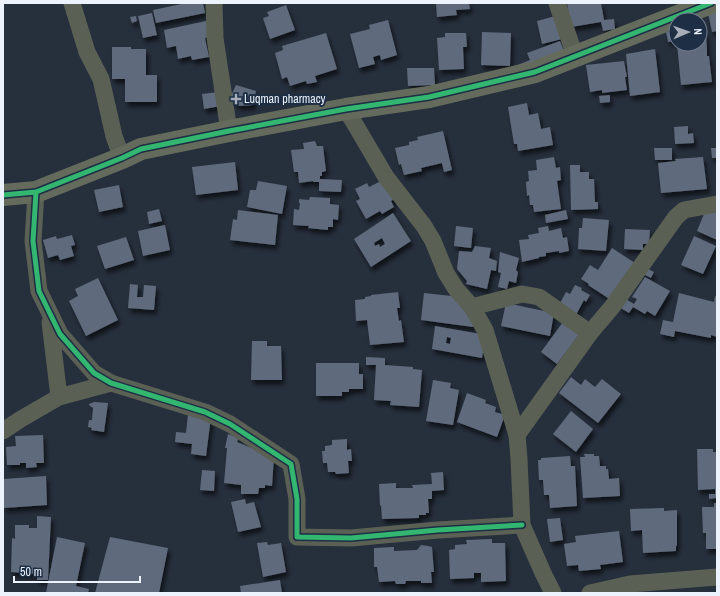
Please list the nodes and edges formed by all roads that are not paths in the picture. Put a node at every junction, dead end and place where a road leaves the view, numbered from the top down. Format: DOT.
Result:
graph roads {
  1 [pos="72,3"];
  2 [pos="214,3"];
  3 [pos="558,3"];
  4 [pos="711,3"];
  5 [pos="575,56"];
  6 [pos="346,109"];
  7 [pos="229,131"];
  8 [pos="122,158"];
  9 [pos="36,192"];
  10 [pos="3,195"];
  11 [pos="717,204"];
  12 [pos="472,307"];
  13 [pos="49,312"];
  14 [pos="590,333"];
  15 [pos="111,383"];
  16 [pos="59,397"];
  17 [pos="3,431"];
  18 [pos="517,435"];
  19 [pos="522,525"];
  20 [pos="717,577"];
  21 [pos="553,593"];
  22 [pos="590,593"];
  1 -- 8 [label="street"];
  2 -- 7 [label="street"];
  3 -- 5 [label="street"];
  4 -- 5 [label="street"];
  5 -- 6 [label="street"];
  6 -- 7 [label="street"];
  6 -- 12 [label="street"];
  7 -- 8 [label="street"];
  8 -- 9 [label="street"];
  9 -- 10 [label="street"];
  9 -- 13 [label="street"];
  11 -- 14 [label="street"];
  12 -- 14 [label="street"];
  12 -- 18 [label="street"];
  13 -- 15 [label="street"];
  13 -- 16 [label="street"];
  14 -- 18 [label="street"];
  15 -- 16 [label="street"];
  15 -- 19 [label="street"];
  16 -- 17 [label="street"];
  18 -- 19 [label="street"];
  19 -- 21 [label="street"];
  20 -- 22 [label="street"];
}
